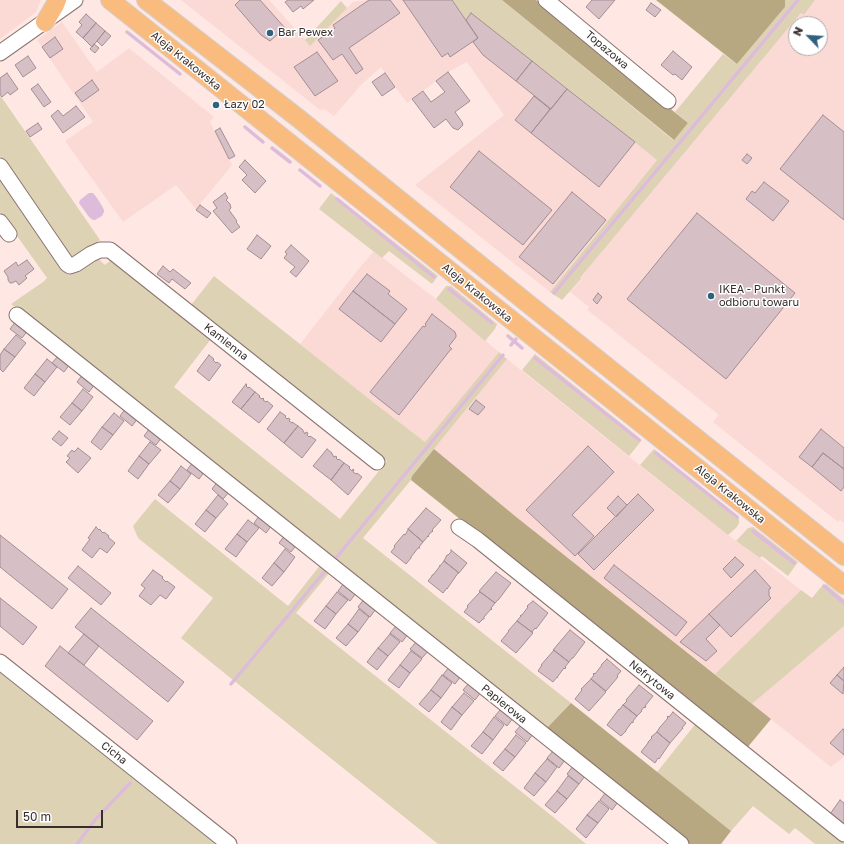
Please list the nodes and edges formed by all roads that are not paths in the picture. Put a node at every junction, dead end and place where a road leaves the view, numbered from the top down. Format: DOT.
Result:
graph roads {
  1 [pos="57,0"];
  2 [pos="75,0"];
  3 [pos="110,0"];
  4 [pos="146,0"];
  5 [pos="546,0"];
  6 [pos="45,22"];
  7 [pos="0,53"];
  8 [pos="668,101"];
  9 [pos="0,166"];
  10 [pos="0,222"];
  11 [pos="9,234"];
  12 [pos="17,315"];
  13 [pos="377,462"];
  14 [pos="459,527"];
  15 [pos="844,556"];
  16 [pos="844,585"];
  17 [pos="0,662"];
  18 [pos="844,834"];
  19 [pos="229,844"];
  20 [pos="681,844"];
  1 -- 6 [label="main road"];
  2 -- 6 [label="street"];
  3 -- 16 [label="main road, Aleja Krakowska"];
  4 -- 15 [label="main road, Aleja Krakowska"];
  5 -- 8 [label="street, Topazowa"];
  6 -- 7 [label="street"];
  9 -- 13 [label="street, Kamienna"];
  10 -- 11 [label="street"];
  12 -- 20 [label="street, Papierowa"];
  14 -- 18 [label="street, Nefrytowa"];
  17 -- 19 [label="street, Cicha"];
}
